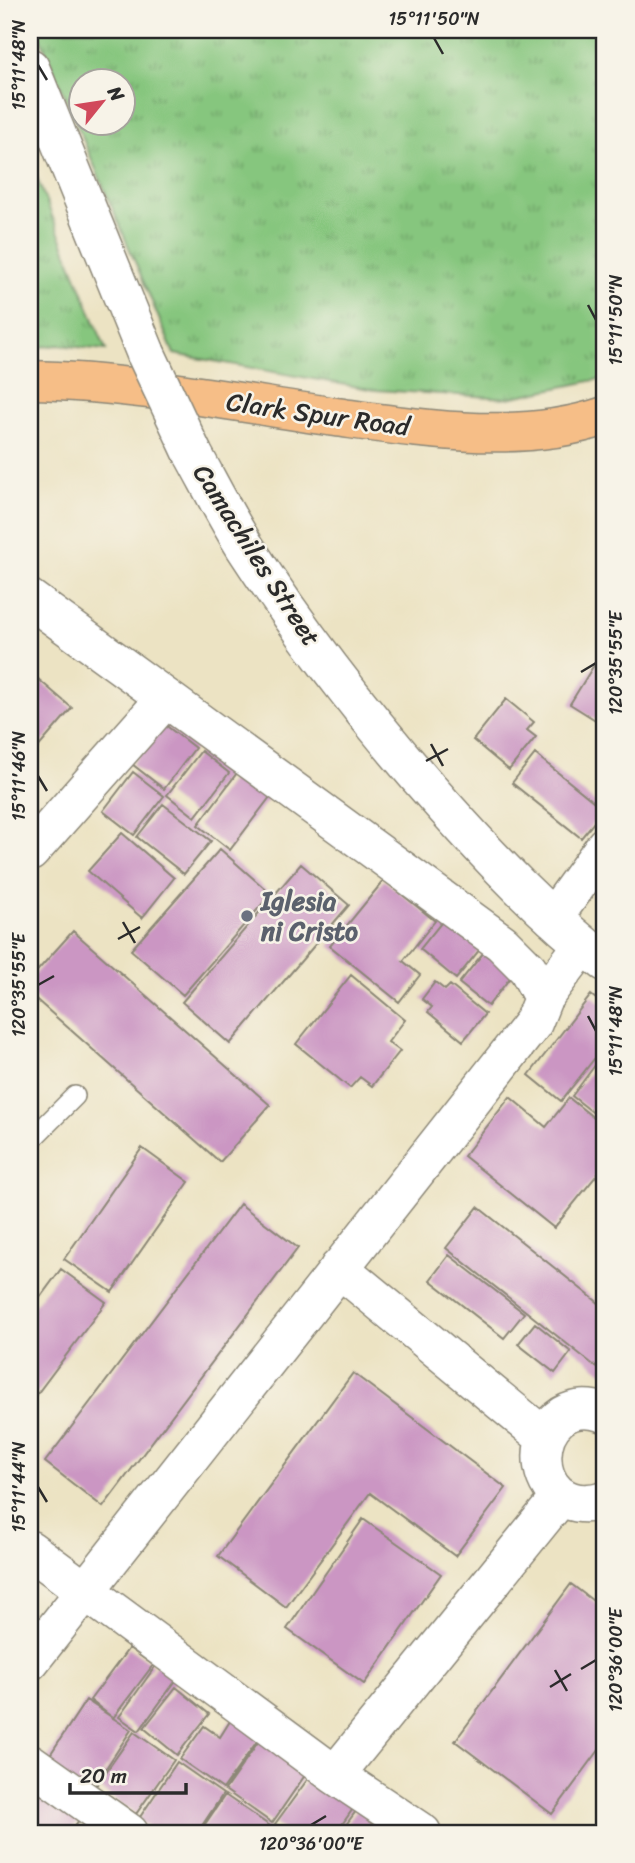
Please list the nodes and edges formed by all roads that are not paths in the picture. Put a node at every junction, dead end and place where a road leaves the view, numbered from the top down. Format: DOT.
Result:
graph roads {
  1 [pos="30,68"];
  2 [pos="30,380"];
  3 [pos="605,416"];
  4 [pos="30,598"];
  5 [pos="166,698"];
  6 [pos="605,846"];
  7 [pos="30,852"];
  8 [pos="553,918"];
  9 [pos="594,954"];
  10 [pos="542,998"];
  11 [pos="75,1096"];
  12 [pos="30,1142"];
  13 [pos="339,1268"];
  14 [pos="605,1413"];
  15 [pos="544,1437"];
  16 [pos="561,1496"];
  17 [pos="605,1500"];
  18 [pos="30,1550"];
  19 [pos="85,1589"];
  20 [pos="30,1661"];
  21 [pos="30,1763"];
  22 [pos="335,1775"];
  23 [pos="130,1833"];
  24 [pos="422,1833"];
  1 -- 8 [label="street, Camachiles Street, bridge"];
  2 -- 3 [label="highway, Clark Spur Road"];
  4 -- 5 [label="street"];
  5 -- 7 [label="street"];
  5 -- 10 [label="street"];
  6 -- 8 [label="street"];
  8 -- 9 [label="street, Camachiles Street"];
  9 -- 10 [label="street"];
  10 -- 13 [label="street"];
  11 -- 12 [label="lane"];
  13 -- 15 [label="street"];
  13 -- 19 [label="street"];
  14 -- 15 [label="street"];
  15 -- 16 [label="street"];
  16 -- 17 [label="street"];
  16 -- 22 [label="street"];
  18 -- 19 [label="street"];
  19 -- 20 [label="street"];
  19 -- 22 [label="street"];
  21 -- 23 [label="street"];
  22 -- 24 [label="street"];
}
